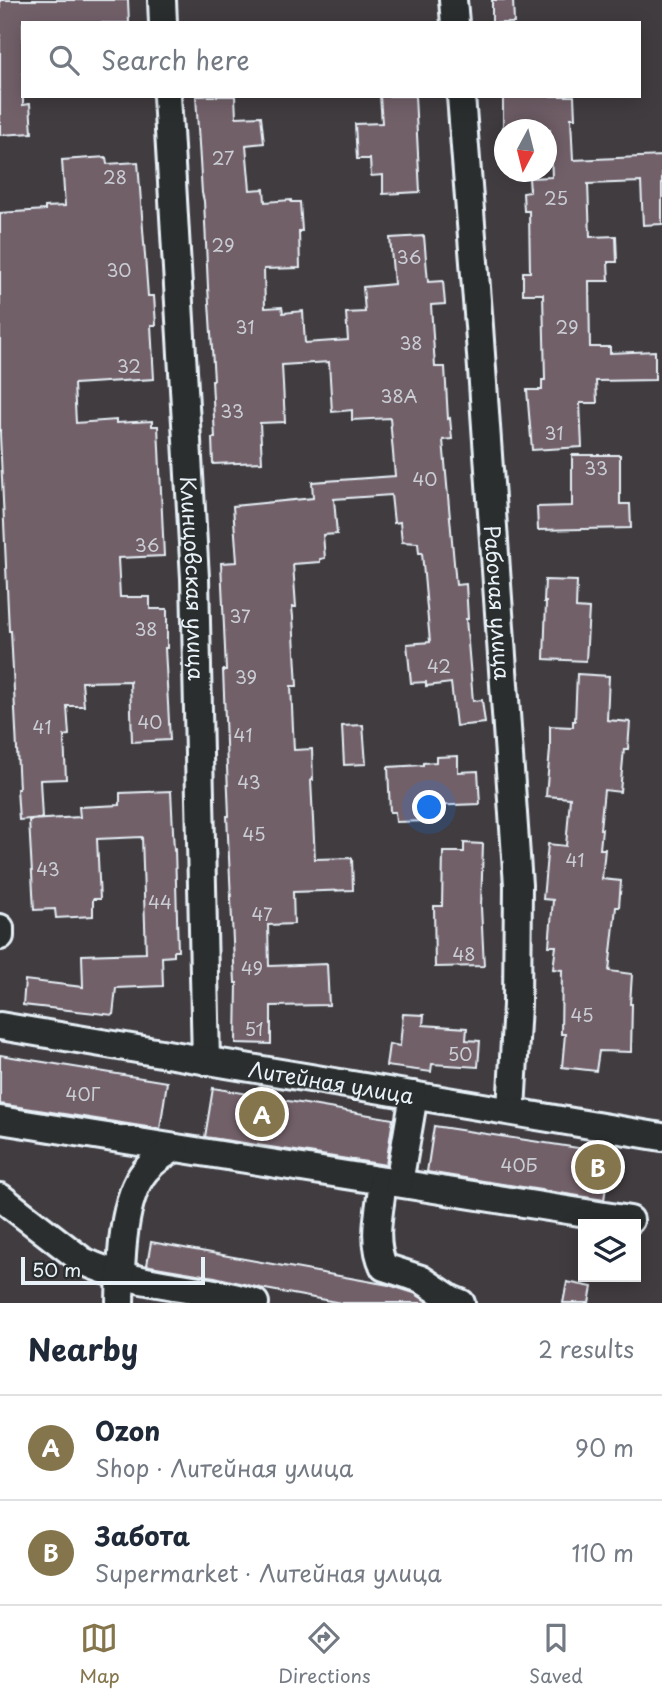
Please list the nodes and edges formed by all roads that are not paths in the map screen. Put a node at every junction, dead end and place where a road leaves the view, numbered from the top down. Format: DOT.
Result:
graph roads {
  1 [pos="162,0"];
  2 [pos="453,0"];
  3 [pos="163,21"];
  4 [pos="455,21"];
  5 [pos="167,98"];
  6 [pos="461,98"];
  7 [pos="0,928"];
  8 [pos="0,936"];
  9 [pos="0,1026"];
  10 [pos="206,1061"];
  11 [pos="414,1095"];
  12 [pos="511,1110"];
  13 [pos="0,1120"];
  14 [pos="662,1137"];
  15 [pos="175,1148"];
  16 [pos="391,1182"];
  17 [pos="0,1197"];
  18 [pos="624,1219"];
  19 [pos="121,1276"];
  20 [pos="120,1303"];
  21 [pos="255,1303"];
  22 [pos="461,1303"];
  1 -- 3 [label="street"];
  2 -- 4 [label="street"];
  5 -- 10 [label="street, Клинцовская улица"];
  6 -- 12 [label="street, Рабочая улица"];
  7 -- 8 [label="street"];
  9 -- 10 [label="street, Литейная улица"];
  10 -- 11 [label="street, Литейная улица"];
  11 -- 12 [label="street, Литейная улица"];
  11 -- 16 [label="street"];
  12 -- 14 [label="street, Литейная улица"];
  13 -- 15 [label="street"];
  15 -- 16 [label="street"];
  15 -- 19 [label="street"];
  16 -- 18 [label="street"];
  16 -- 22 [label="street"];
  17 -- 19 [label="street"];
  19 -- 20 [label="street"];
  19 -- 21 [label="street"];
}
